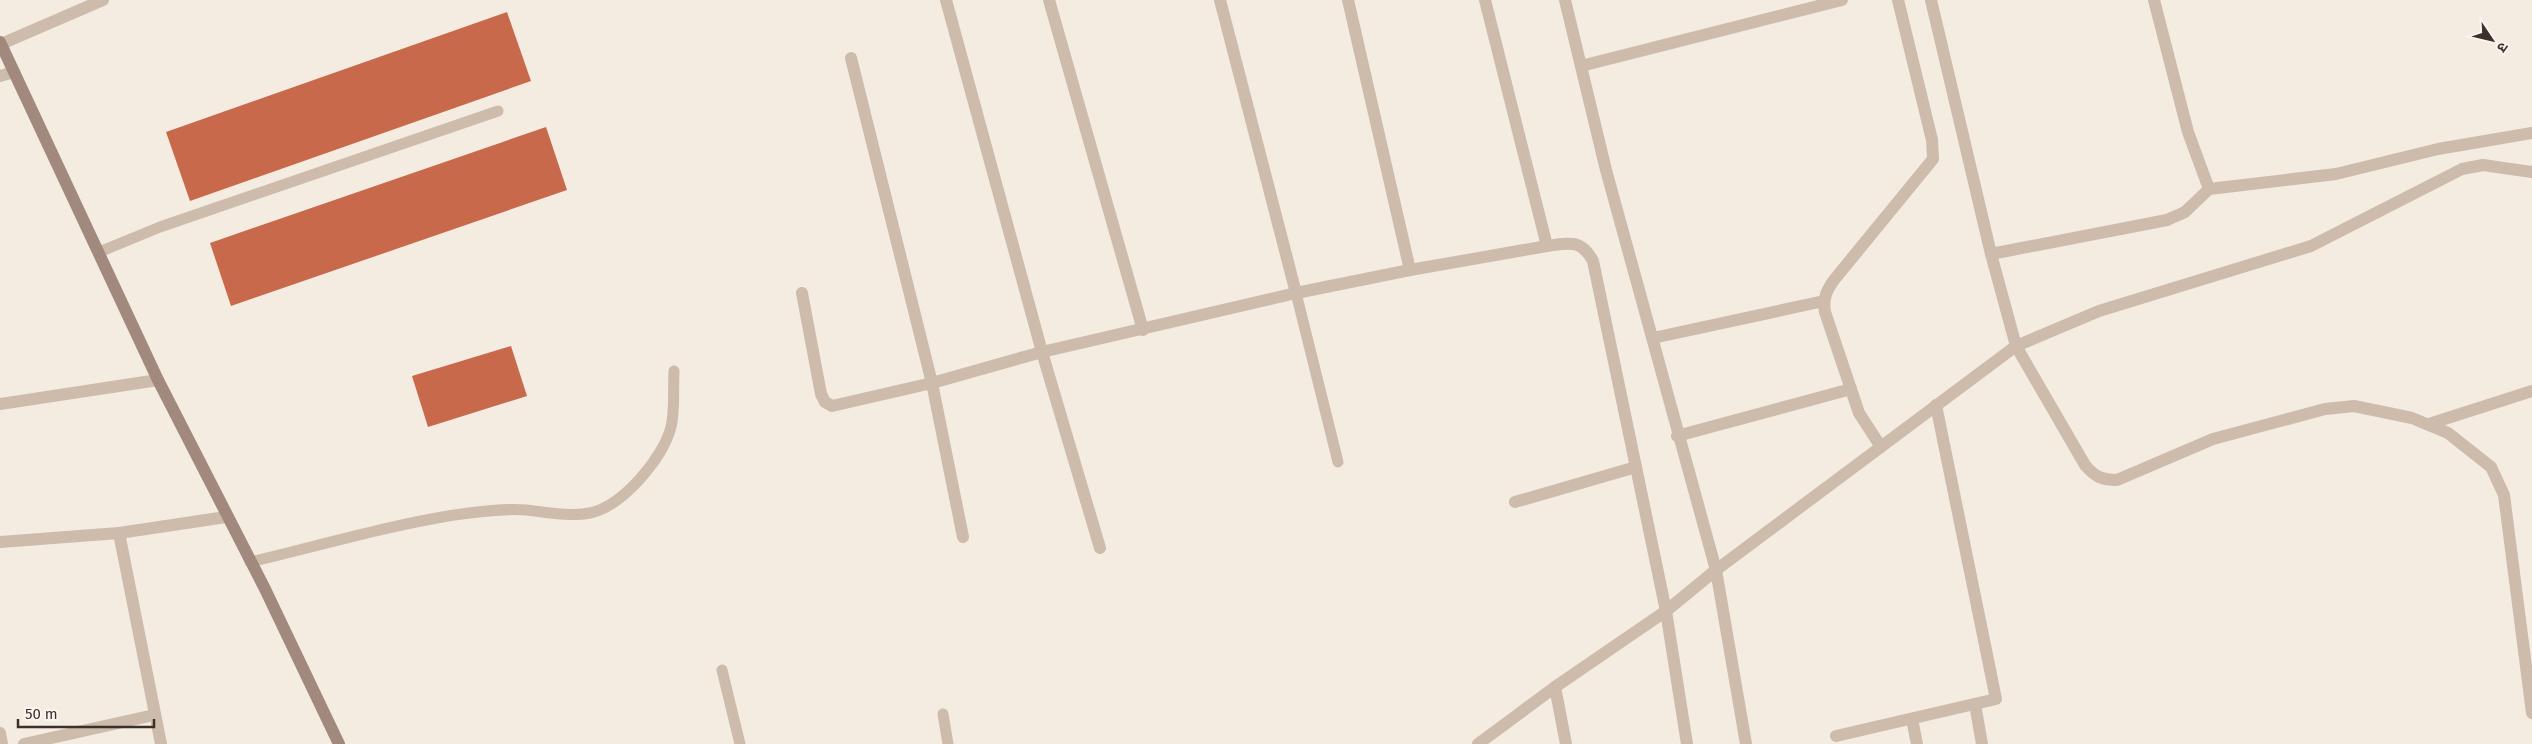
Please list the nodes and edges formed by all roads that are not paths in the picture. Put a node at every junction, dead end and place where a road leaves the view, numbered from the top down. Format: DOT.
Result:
graph roads {
  1 [pos="103,0"];
  2 [pos="946,0"];
  3 [pos="1049,0"];
  4 [pos="1220,0"];
  5 [pos="1348,0"];
  6 [pos="1485,0"];
  7 [pos="1565,0"];
  8 [pos="1842,0"];
  9 [pos="1898,0"];
  10 [pos="1931,0"];
  11 [pos="2154,0"];
  12 [pos="0,43"];
  13 [pos="851,58"];
  14 [pos="1581,66"];
  15 [pos="14,72"];
  16 [pos="0,76"];
  17 [pos="498,111"];
  18 [pos="2532,133"];
  19 [pos="2532,172"];
  20 [pos="2209,189"];
  21 [pos="1547,246"];
  22 [pos="99,252"];
  23 [pos="1992,254"];
  24 [pos="1410,270"];
  25 [pos="802,292"];
  26 [pos="1296,293"];
  27 [pos="1824,301"];
  28 [pos="1143,330"];
  29 [pos="1653,338"];
  30 [pos="2016,346"];
  31 [pos="1042,352"];
  32 [pos="674,371"];
  33 [pos="158,380"];
  34 [pos="932,383"];
  35 [pos="1851,389"];
  36 [pos="2532,391"];
  37 [pos="0,404"];
  38 [pos="1936,405"];
  39 [pos="2429,424"];
  40 [pos="1677,436"];
  41 [pos="1881,447"];
  42 [pos="1338,462"];
  43 [pos="1636,467"];
  44 [pos="1515,502"];
  45 [pos="226,517"];
  46 [pos="119,533"];
  47 [pos="963,537"];
  48 [pos="0,542"];
  49 [pos="1100,548"];
  50 [pos="250,562"];
  51 [pos="1716,570"];
  52 [pos="1666,611"];
  53 [pos="722,670"];
  54 [pos="1555,687"];
  55 [pos="1975,704"];
  56 [pos="2532,713"];
  57 [pos="942,714"];
  58 [pos="154,715"];
  59 [pos="1912,719"];
  60 [pos="0,732"];
  61 [pos="1836,736"];
  62 [pos="2,744"];
  63 [pos="24,744"];
  64 [pos="162,744"];
  65 [pos="339,744"];
  66 [pos="740,744"];
  67 [pos="948,744"];
  68 [pos="1478,744"];
  69 [pos="1566,744"];
  70 [pos="1687,744"];
  71 [pos="1746,744"];
  72 [pos="1917,744"];
  73 [pos="1982,744"];
  1 -- 12 [label="street"];
  2 -- 31 [label="street"];
  3 -- 28 [label="street"];
  4 -- 26 [label="street"];
  5 -- 24 [label="street"];
  6 -- 21 [label="street"];
  7 -- 14 [label="street"];
  8 -- 14 [label="street"];
  9 -- 27 [label="street"];
  10 -- 23 [label="street"];
  11 -- 20 [label="street"];
  12 -- 15 [label="street"];
  13 -- 34 [label="street"];
  14 -- 29 [label="street"];
  15 -- 16 [label="street"];
  15 -- 22 [label="street"];
  17 -- 22 [label="lane"];
  18 -- 20 [label="street"];
  19 -- 30 [label="street"];
  20 -- 23 [label="street"];
  21 -- 24 [label="street"];
  21 -- 43 [label="street"];
  22 -- 33 [label="street"];
  23 -- 30 [label="street"];
  24 -- 26 [label="street"];
  25 -- 34 [label="street"];
  26 -- 28 [label="street"];
  26 -- 42 [label="lane"];
  27 -- 29 [label="street"];
  27 -- 35 [label="street"];
  28 -- 31 [label="street"];
  29 -- 40 [label="street"];
  30 -- 38 [label="street"];
  30 -- 39 [label="street"];
  31 -- 34 [label="street"];
  31 -- 49 [label="street"];
  32 -- 50 [label="lane"];
  33 -- 37 [label="street"];
  33 -- 45 [label="street"];
  34 -- 47 [label="street"];
  35 -- 40 [label="street"];
  35 -- 41 [label="street"];
  36 -- 39 [label="street"];
  38 -- 41 [label="street"];
  38 -- 55 [label="street"];
  39 -- 56 [label="street"];
  40 -- 51 [label="street"];
  41 -- 51 [label="street"];
  43 -- 44 [label="street"];
  43 -- 52 [label="street"];
  45 -- 46 [label="street"];
  45 -- 50 [label="street"];
  46 -- 48 [label="street"];
  46 -- 58 [label="street"];
  50 -- 65 [label="street"];
  51 -- 52 [label="street"];
  51 -- 71 [label="street"];
  52 -- 54 [label="street"];
  52 -- 70 [label="street"];
  53 -- 66 [label="lane"];
  54 -- 68 [label="street"];
  54 -- 69 [label="street"];
  55 -- 59 [label="street"];
  55 -- 73 [label="street"];
  57 -- 67 [label="lane"];
  58 -- 63 [label="street"];
  58 -- 64 [label="street"];
  59 -- 61 [label="street"];
  59 -- 72 [label="street"];
  60 -- 62 [label="street"];
}
